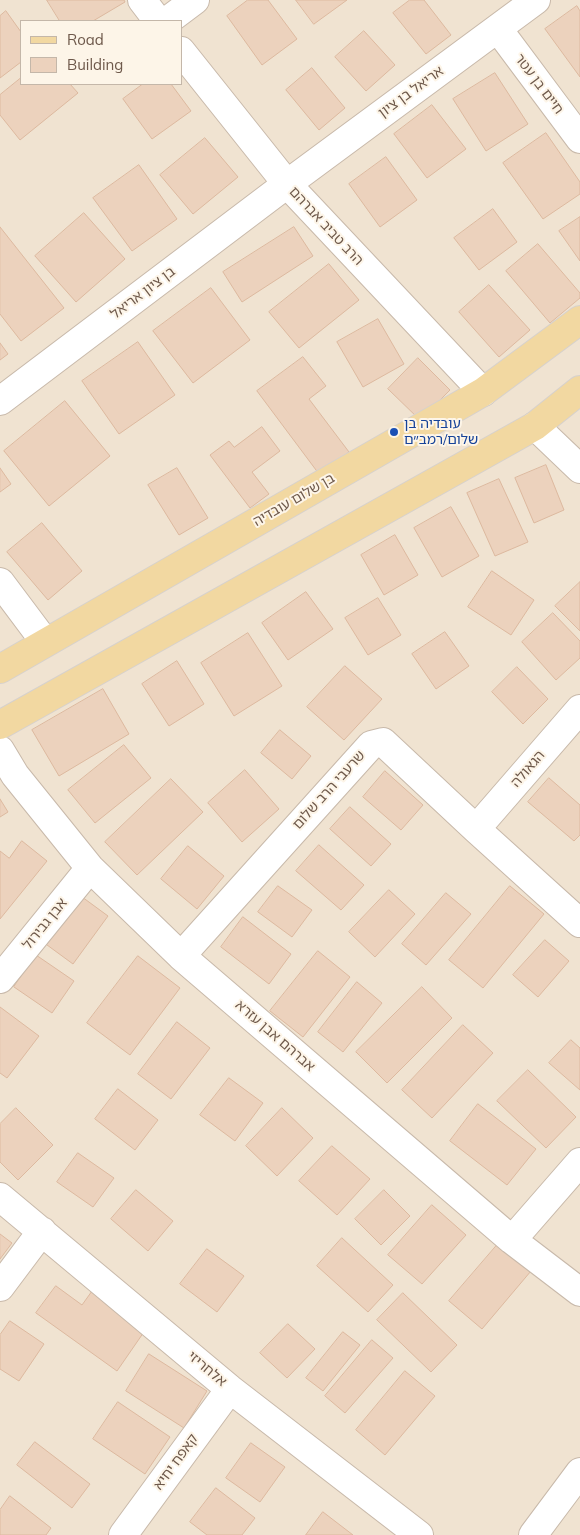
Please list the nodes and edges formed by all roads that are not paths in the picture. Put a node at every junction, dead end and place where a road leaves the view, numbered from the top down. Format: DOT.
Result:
graph roads {
  1 [pos="142,0"];
  2 [pos="195,0"];
  3 [pos="536,0"];
  4 [pos="157,20"];
  5 [pos="168,20"];
  6 [pos="498,29"];
  7 [pos="182,52"];
  8 [pos="580,139"];
  9 [pos="287,184"];
  10 [pos="580,320"];
  11 [pos="580,390"];
  12 [pos="482,392"];
  13 [pos="0,401"];
  14 [pos="535,426"];
  15 [pos="580,468"];
  16 [pos="0,582"];
  17 [pos="45,642"];
  18 [pos="0,669"];
  19 [pos="580,709"];
  20 [pos="0,725"];
  21 [pos="0,750"];
  22 [pos="476,829"];
  23 [pos="90,868"];
  24 [pos="580,923"];
  25 [pos="181,956"];
  26 [pos="0,979"];
  27 [pos="580,1162"];
  28 [pos="0,1197"];
  29 [pos="42,1231"];
  30 [pos="512,1240"];
  31 [pos="0,1287"];
  32 [pos="580,1292"];
  33 [pos="230,1388"];
  34 [pos="580,1472"];
  35 [pos="123,1535"];
  36 [pos="419,1535"];
  37 [pos="533,1535"];
  1 -- 4 [label="street"];
  2 -- 5 [label="street"];
  3 -- 6 [label="street, אריאל בן ציון"];
  6 -- 8 [label="street, חיים בן עטר"];
  6 -- 9 [label="street, אריאל בן ציון"];
  7 -- 9 [label="street, הרב טביב אברהם"];
  9 -- 12 [label="street, הרב טביב אברהם"];
  9 -- 13 [label="street, בן ציון אריאל"];
  10 -- 12 [label="main road, בן שלום עובדיה"];
  11 -- 14 [label="main road"];
  12 -- 17 [label="main road, בן שלום עובדיה"];
  14 -- 15 [label="street"];
  14 -- 20 [label="main road"];
  16 -- 17 [label="street"];
  17 -- 18 [label="main road, בן שלום עובדיה"];
  19 -- 22 [label="street, הגאולה"];
  21 -- 23 [label="street, אברהם אבן עזרא"];
  22 -- 24 [label="street, שרעבי הרב שלום"];
  22 -- 25 [label="street, שרעבי הרב שלום"];
  23 -- 25 [label="street, אברהם אבן עזרא"];
  23 -- 26 [label="street, אבן גבירול"];
  25 -- 30 [label="street, אברהם אבן עזרא"];
  27 -- 30 [label="street"];
  28 -- 29 [label="street, אלחריזי"];
  29 -- 31 [label="street"];
  29 -- 33 [label="street, אלחריזי"];
  30 -- 32 [label="street, אברהם אבן עזרא"];
  33 -- 35 [label="street, קאפח יחיא"];
  33 -- 36 [label="street, אלחריזי"];
  34 -- 37 [label="street"];
}
